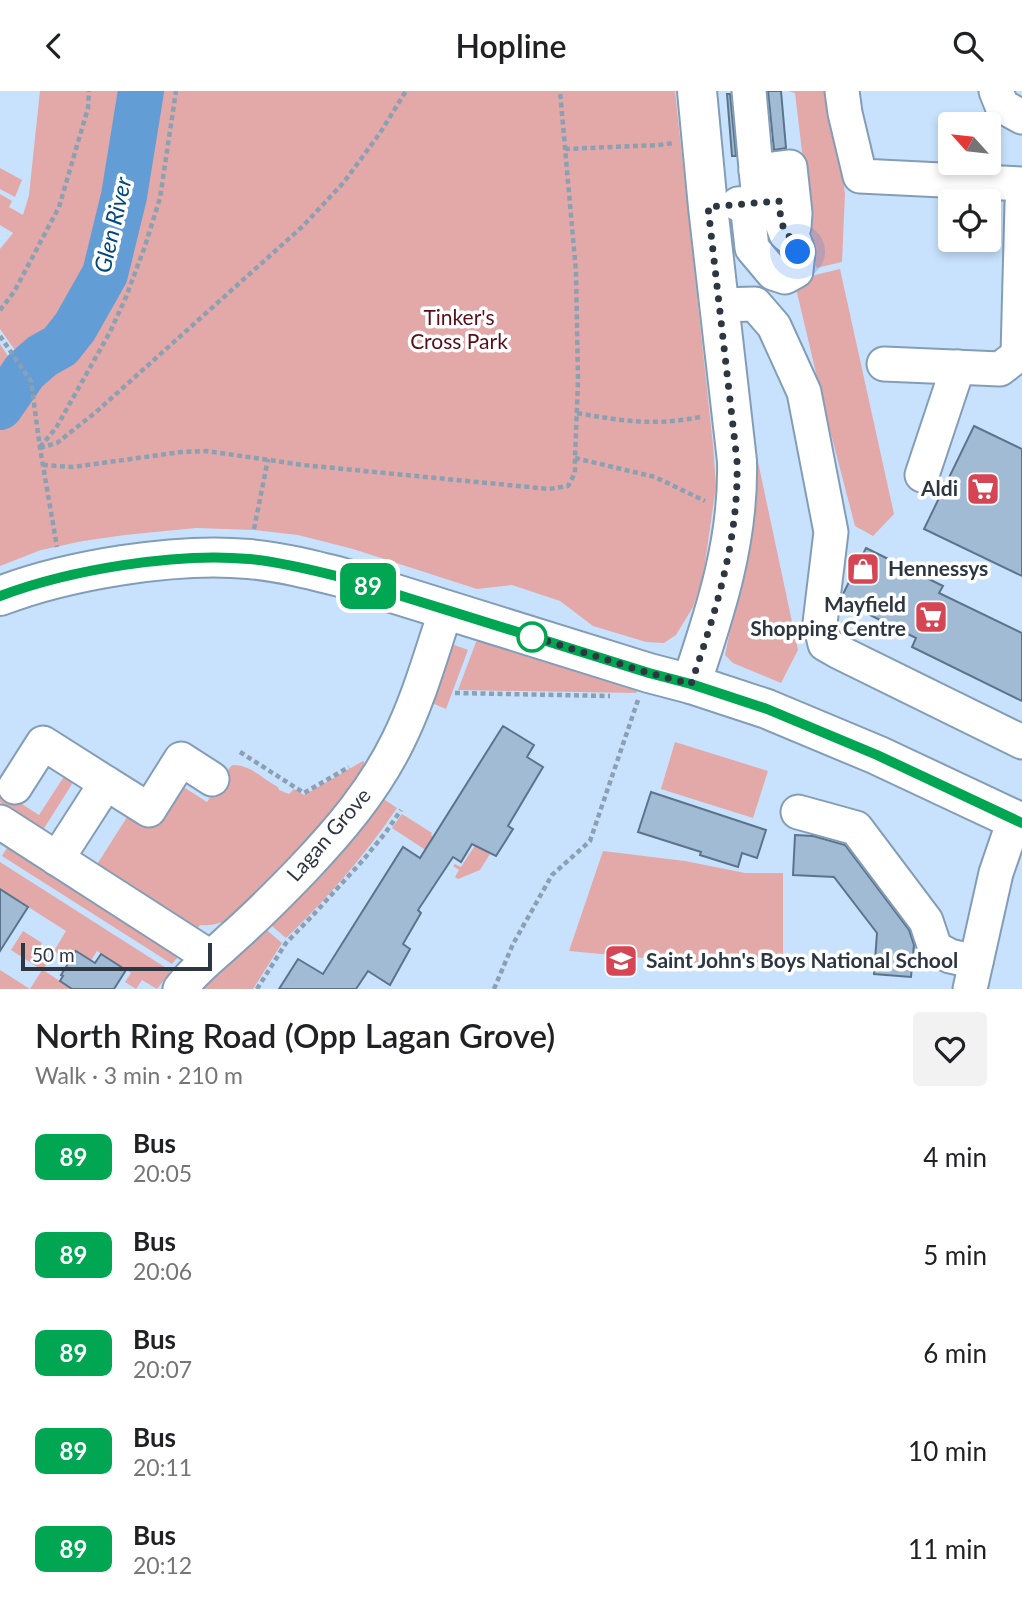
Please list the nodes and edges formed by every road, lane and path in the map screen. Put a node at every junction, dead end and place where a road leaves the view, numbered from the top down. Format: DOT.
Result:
graph roads {
  1 [pos="89,91"];
  2 [pos="176,91"];
  3 [pos="406,91"];
  4 [pos="560,91"];
  5 [pos="697,91"];
  6 [pos="749,91"];
  7 [pos="842,91"];
  8 [pos="996,91"];
  9 [pos="1022,117"];
  10 [pos="1022,124"];
  11 [pos="684,141"];
  12 [pos="565,149"];
  13 [pos="1022,184"];
  14 [pos="754,192"];
  15 [pos="1022,203"];
  16 [pos="708,207"];
  17 [pos="719,305"];
  18 [pos="0,310"];
  19 [pos="0,336"];
  20 [pos="884,364"];
  21 [pos="958,367"];
  22 [pos="577,413"];
  23 [pos="702,417"];
  24 [pos="40,448"];
  25 [pos="575,458"];
  26 [pos="268,459"];
  27 [pos="43,465"];
  28 [pos="922,475"];
  29 [pos="708,502"];
  30 [pos="253,537"];
  31 [pos="62,577"];
  32 [pos="0,596"];
  33 [pos="446,610"];
  34 [pos="691,684"];
  35 [pos="455,693"];
  36 [pos="613,696"];
  37 [pos="639,696"];
  38 [pos="1022,742"];
  39 [pos="240,752"];
  40 [pos="358,762"];
  41 [pos="212,779"];
  42 [pos="106,783"];
  43 [pos="15,787"];
  44 [pos="401,810"];
  45 [pos="799,812"];
  46 [pos="1019,821"];
  47 [pos="0,823"];
  48 [pos="57,859"];
  49 [pos="209,957"];
  50 [pos="973,976"];
  51 [pos="180,989"];
  52 [pos="257,989"];
  53 [pos="494,989"];
  1 -- 18 [label="path"];
  2 -- 24 [label="path"];
  3 -- 24 [label="path"];
  4 -- 12 [label="path"];
  5 -- 16 [label="main road"];
  6 -- 14 [label="street"];
  7 -- 13 [label="street"];
  8 -- 9 [label="street"];
  9 -- 10 [label="street"];
  11 -- 12 [label="path"];
  12 -- 22 [label="path"];
  14 -- 14 [label="street"];
  14 -- 16 [label="street"];
  15 -- 21 [label="street"];
  16 -- 17 [label="main road"];
  17 -- 34 [label="main road"];
  17 -- 38 [label="street"];
  19 -- 24 [label="path"];
  20 -- 21 [label="street"];
  21 -- 28 [label="street"];
  22 -- 23 [label="path"];
  22 -- 25 [label="path"];
  24 -- 27 [label="path"];
  25 -- 26 [label="path"];
  25 -- 29 [label="path"];
  26 -- 27 [label="path"];
  26 -- 30 [label="path"];
  27 -- 31 [label="path"];
  31 -- 32 [label="main road"];
  31 -- 33 [label="main road"];
  33 -- 34 [label="main road"];
  33 -- 49 [label="street, Lagan Grove"];
  34 -- 46 [label="main road"];
  35 -- 36 [label="path"];
  37 -- 53 [label="path"];
  39 -- 40 [label="path"];
  41 -- 42 [label="street"];
  42 -- 43 [label="street"];
  42 -- 48 [label="street"];
  44 -- 52 [label="path"];
  45 -- 50 [label="street"];
  46 -- 50 [label="street"];
  47 -- 48 [label="street"];
  48 -- 49 [label="street"];
  49 -- 51 [label="street, Lagan Grove"];
}
